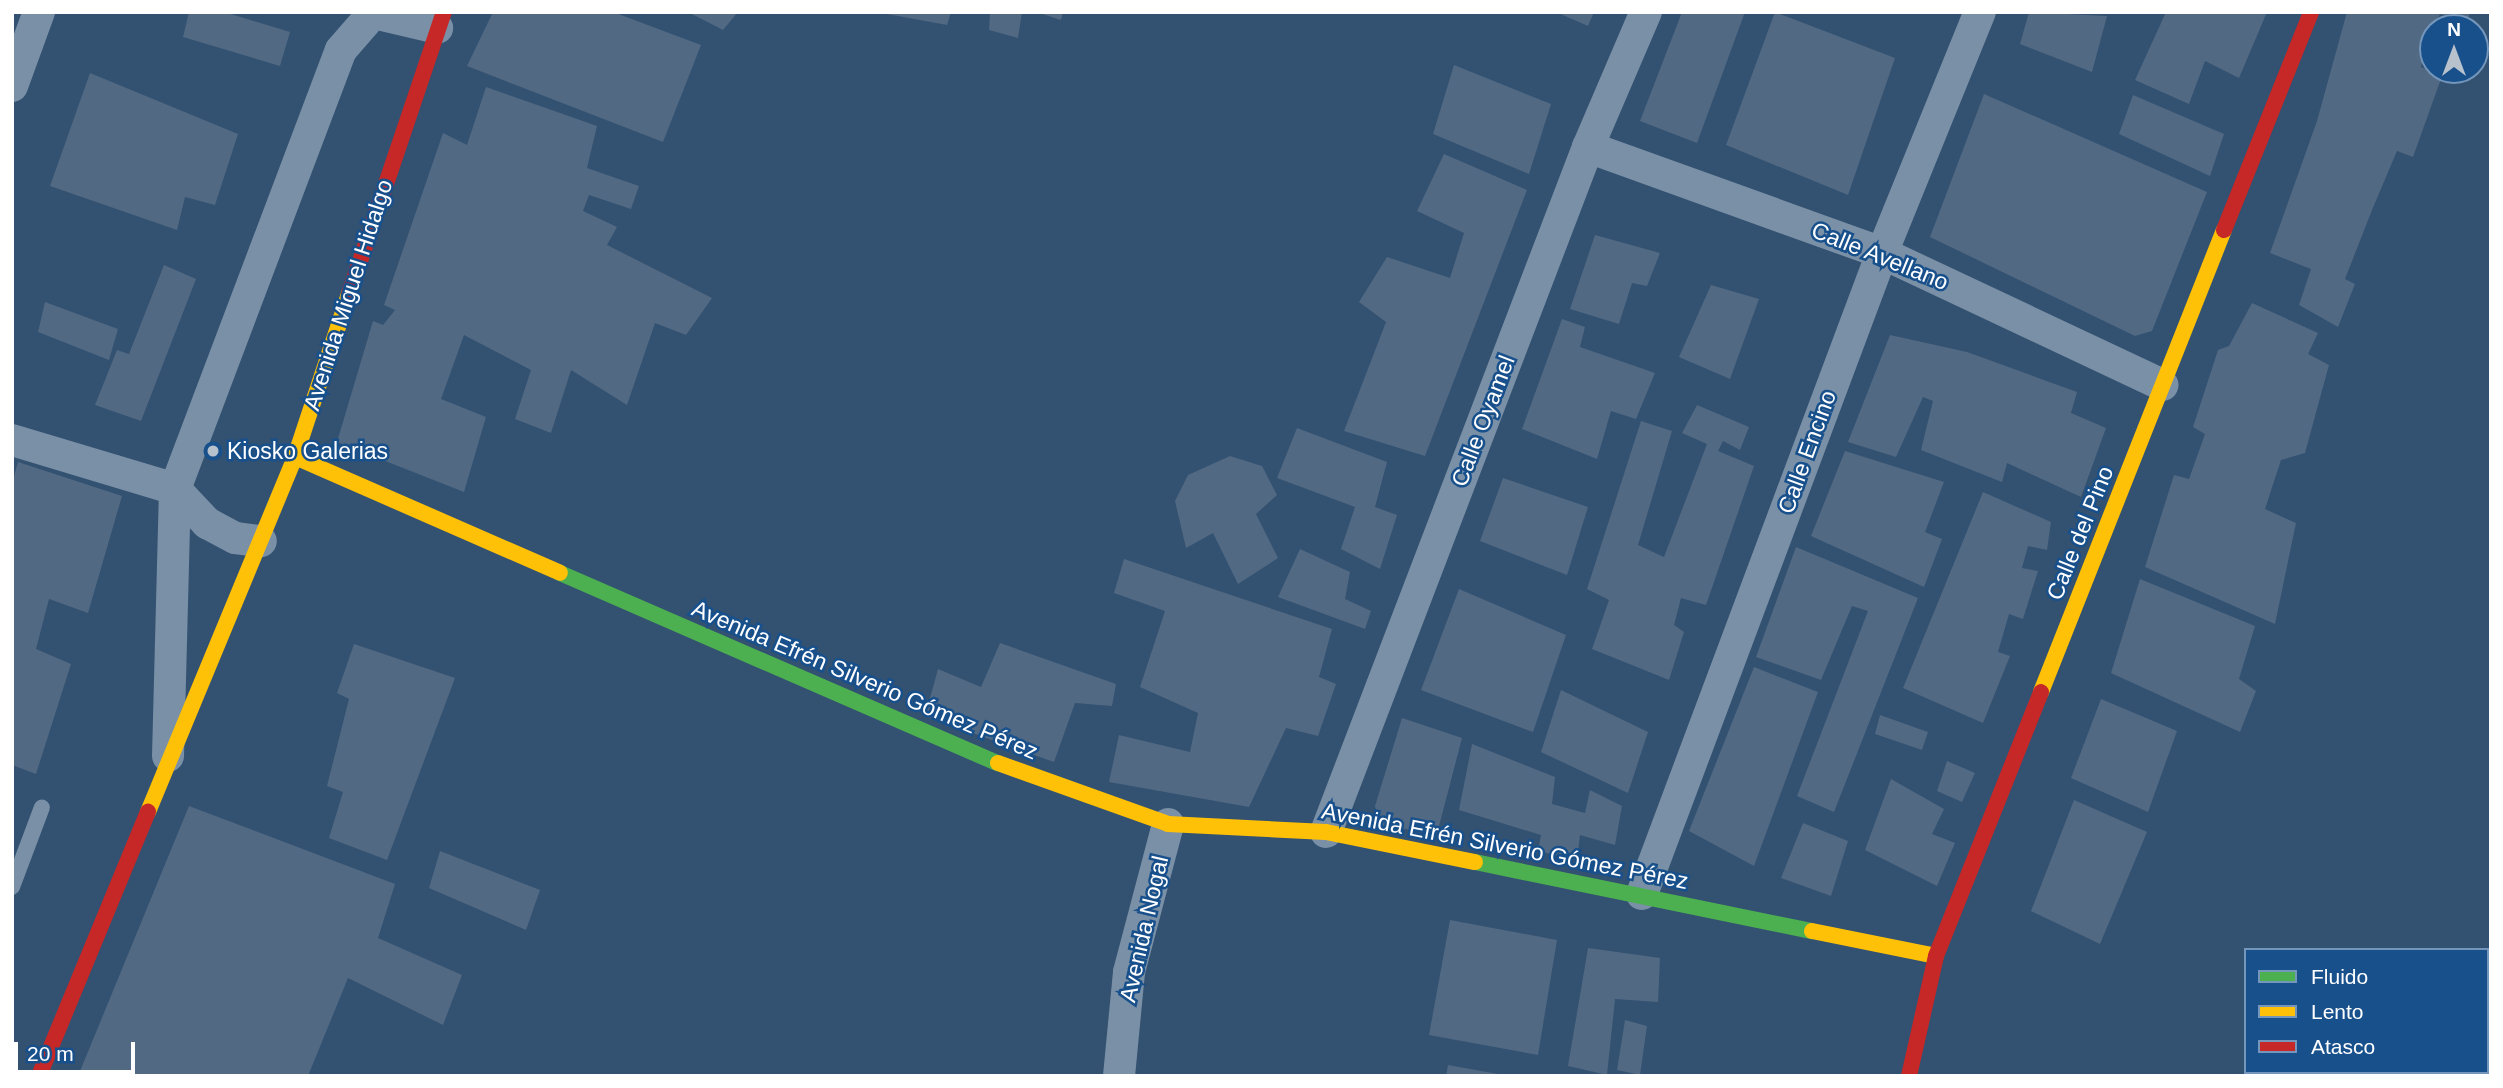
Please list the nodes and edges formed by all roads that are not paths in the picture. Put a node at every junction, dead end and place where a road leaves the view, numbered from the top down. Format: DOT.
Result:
graph roads {
  1 [pos="39,12"];
  2 [pos="1646,12"];
  3 [pos="1980,12"];
  4 [pos="2311,12"];
  5 [pos="372,13"];
  6 [pos="441,20"];
  7 [pos="12,86"];
  8 [pos="1588,148"];
  9 [pos="1882,253"];
  10 [pos="2163,385"];
  11 [pos="12,440"];
  12 [pos="295,457"];
  13 [pos="175,489"];
  14 [pos="261,541"];
  15 [pos="167,771"];
  16 [pos="42,807"];
  17 [pos="1168,824"];
  18 [pos="1325,832"];
  19 [pos="12,887"];
  20 [pos="1642,894"];
  21 [pos="1936,956"];
  22 [pos="39,1076"];
  23 [pos="1119,1076"];
  24 [pos="1909,1076"];
  1 -- 7 [label="street"];
  2 -- 8 [label="street, Calle Oyamel"];
  3 -- 9 [label="street, Calle Encino"];
  4 -- 10 [label="street, Calle del Pino"];
  5 -- 6 [label="street"];
  5 -- 13 [label="street, Avenida Miguel Hidalgo"];
  6 -- 12 [label="street, Avenida Miguel Hidalgo"];
  8 -- 9 [label="street, Calle Avellano"];
  8 -- 18 [label="street, Calle Oyamel"];
  9 -- 10 [label="street, Calle Avellano"];
  9 -- 20 [label="street, Calle Encino"];
  10 -- 21 [label="street, Calle del Pino"];
  11 -- 13 [label="street"];
  12 -- 14 [label="street, Avenida Miguel Hidalgo"];
  12 -- 17 [label="street, Avenida Efrén Silverio Gómez Pérez"];
  13 -- 14 [label="street"];
  13 -- 15 [label="street, Avenida Miguel Hidalgo"];
  14 -- 15 [label="street, Avenida Miguel Hidalgo"];
  15 -- 22 [label="street, Avenida Miguel Hidalgo"];
  16 -- 19 [label="lane"];
  17 -- 18 [label="street, Avenida Efrén Silverio Gómez Pérez"];
  17 -- 23 [label="street, Avenida Nogal"];
  18 -- 20 [label="street, Avenida Efrén Silverio Gómez Pérez"];
  20 -- 21 [label="street, Avenida Efrén Silverio Gómez Pérez"];
  21 -- 24 [label="street, Calle del Pino"];
}
